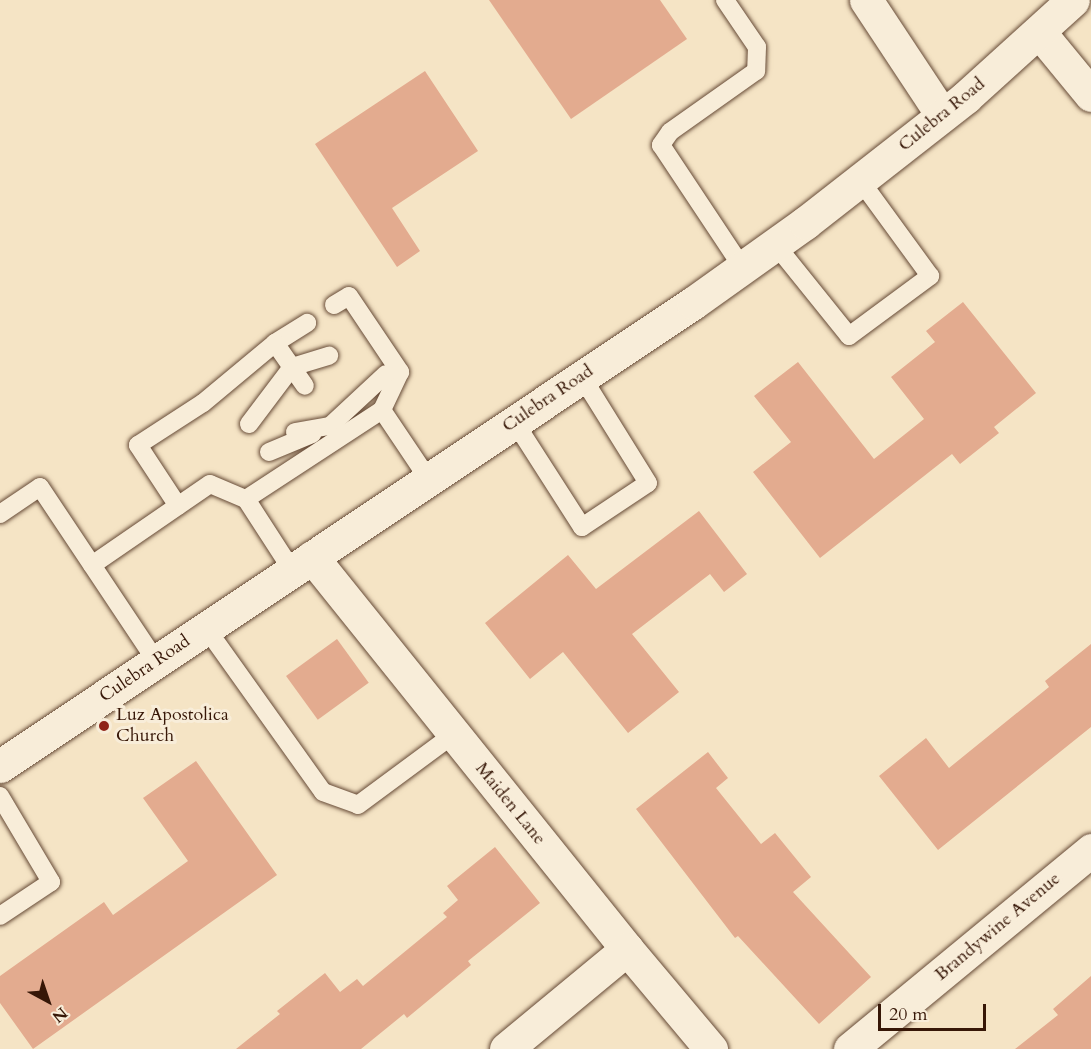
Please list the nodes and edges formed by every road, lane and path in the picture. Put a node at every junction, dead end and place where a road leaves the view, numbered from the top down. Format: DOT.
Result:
graph roads {
  1 [pos="725,0"];
  2 [pos="866,0"];
  3 [pos="1073,0"];
  4 [pos="1040,33"];
  5 [pos="1091,95"];
  6 [pos="942,115"];
  7 [pos="860,180"];
  8 [pos="776,244"];
  9 [pos="742,267"];
  10 [pos="334,305"];
  11 [pos="307,323"];
  12 [pos="275,343"];
  13 [pos="331,362"];
  14 [pos="292,367"];
  15 [pos="386,374"];
  16 [pos="582,377"];
  17 [pos="304,386"];
  18 [pos="353,396"];
  19 [pos="276,405"];
  20 [pos="382,410"];
  21 [pos="514,422"];
  22 [pos="249,424"];
  23 [pos="331,426"];
  24 [pos="295,432"];
  25 [pos="269,452"];
  26 [pos="429,480"];
  27 [pos="246,499"];
  28 [pos="178,506"];
  29 [pos="0,514"];
  30 [pos="302,564"];
  31 [pos="92,565"];
  32 [pos="206,628"];
  33 [pos="156,661"];
  34 [pos="454,734"];
  35 [pos="0,766"];
  36 [pos="0,796"];
  37 [pos="1091,850"];
  38 [pos="0,916"];
  39 [pos="627,949"];
  40 [pos="507,1049"];
  41 [pos="711,1049"];
  42 [pos="850,1049"];
  1 -- 9 [label="lane"];
  2 -- 6 [label="main road"];
  3 -- 4 [label="main road, Culebra Road"];
  4 -- 5 [label="main road"];
  4 -- 6 [label="main road, Culebra Road"];
  6 -- 7 [label="main road, Culebra Road"];
  7 -- 8 [label="main road, Culebra Road"];
  7 -- 8 [label="lane"];
  8 -- 9 [label="main road, Culebra Road"];
  9 -- 16 [label="main road, Culebra Road"];
  10 -- 20 [label="lane"];
  11 -- 12 [label="lane"];
  12 -- 14 [label="lane"];
  12 -- 28 [label="lane"];
  13 -- 14 [label="lane"];
  14 -- 17 [label="lane"];
  14 -- 19 [label="lane"];
  14 -- 22 [label="lane"];
  15 -- 23 [label="lane"];
  16 -- 21 [label="main road, Culebra Road"];
  16 -- 21 [label="lane"];
  18 -- 23 [label="lane"];
  20 -- 23 [label="lane"];
  20 -- 26 [label="lane"];
  21 -- 26 [label="main road, Culebra Road"];
  23 -- 24 [label="lane"];
  23 -- 25 [label="lane"];
  23 -- 27 [label="lane"];
  26 -- 30 [label="main road, Culebra Road"];
  27 -- 28 [label="lane"];
  27 -- 30 [label="lane"];
  28 -- 31 [label="lane"];
  29 -- 31 [label="lane"];
  30 -- 32 [label="main road, Culebra Road"];
  30 -- 34 [label="main road, Maiden Lane"];
  31 -- 33 [label="lane"];
  32 -- 33 [label="main road, Culebra Road"];
  32 -- 34 [label="lane"];
  33 -- 35 [label="main road, Culebra Road"];
  34 -- 39 [label="main road, Maiden Lane"];
  36 -- 38 [label="lane"];
  37 -- 42 [label="main road, Brandywine Avenue"];
  39 -- 40 [label="main road"];
  39 -- 41 [label="main road, Maiden Lane"];
}
